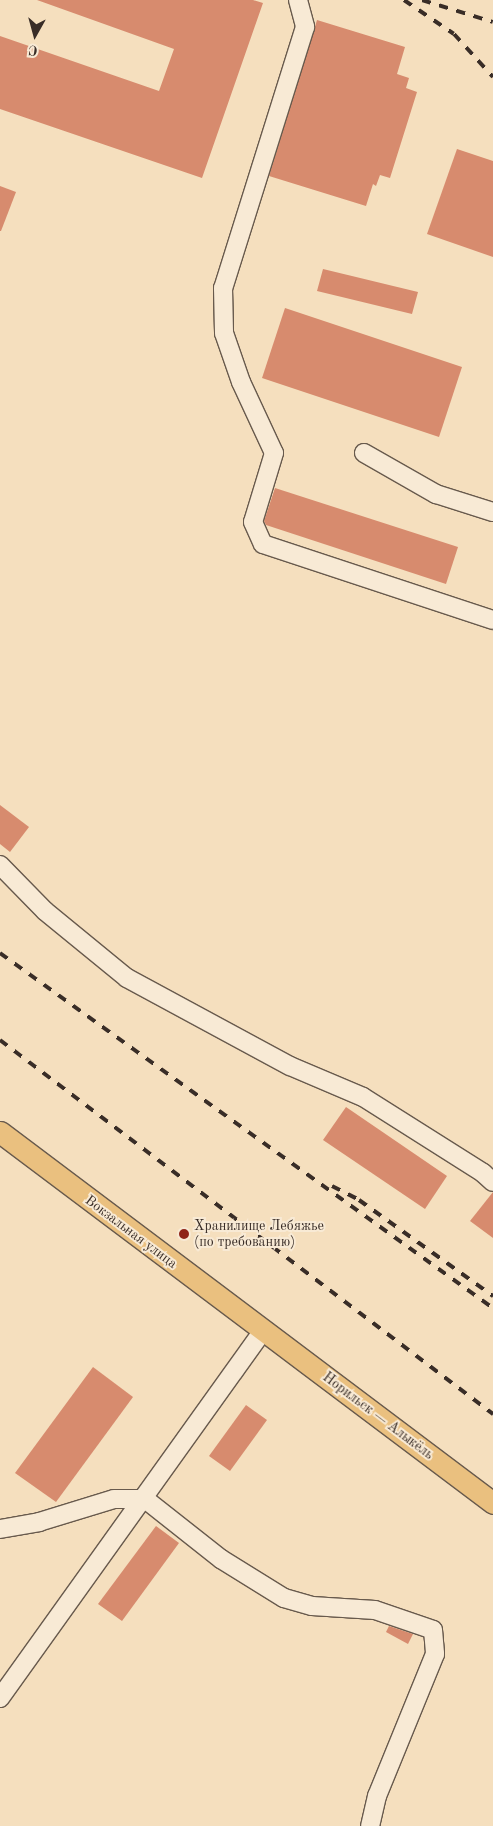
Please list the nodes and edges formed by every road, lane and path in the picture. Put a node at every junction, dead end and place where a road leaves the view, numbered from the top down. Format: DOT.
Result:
graph roads {
  1 [pos="298,0"];
  2 [pos="364,453"];
  3 [pos="493,512"];
  4 [pos="493,620"];
  5 [pos="0,865"];
  6 [pos="0,1132"];
  7 [pos="493,1182"];
  8 [pos="264,1330"];
  9 [pos="145,1499"];
  10 [pos="493,1503"];
  11 [pos="0,1529"];
  12 [pos="0,1698"];
  13 [pos="370,1826"];
  1 -- 4 [label="lane"];
  2 -- 3 [label="lane"];
  5 -- 7 [label="lane"];
  6 -- 8 [label="main road, Вокзальная улица"];
  8 -- 9 [label="lane"];
  8 -- 10 [label="main road, Норильск — Алыкёль"];
  9 -- 11 [label="lane"];
  9 -- 12 [label="lane"];
  9 -- 13 [label="lane"];
}
